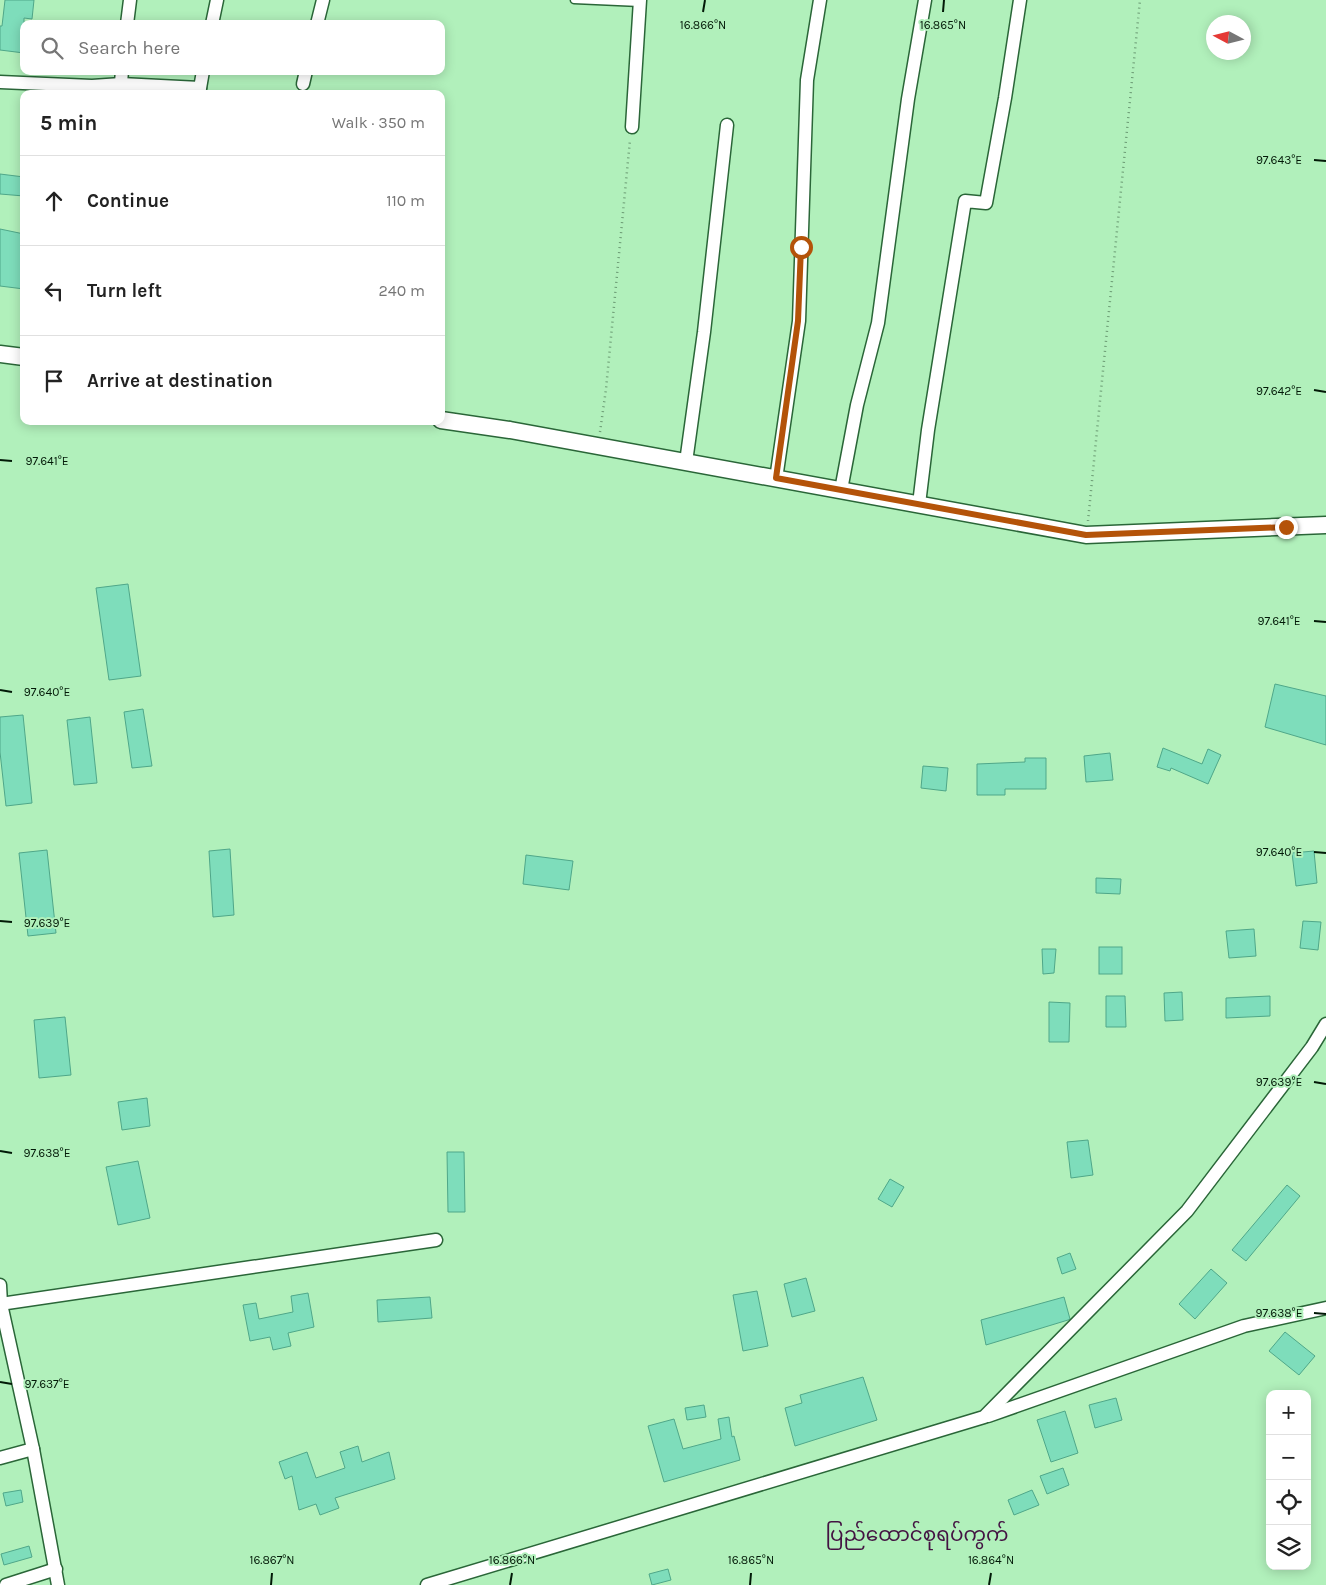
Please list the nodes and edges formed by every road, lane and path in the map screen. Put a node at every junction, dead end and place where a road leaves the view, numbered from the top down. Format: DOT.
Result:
graph roads {
  1 [pos="130,0"];
  2 [pos="217,0"];
  3 [pos="323,0"];
  4 [pos="574,0"];
  5 [pos="820,0"];
  6 [pos="926,0"];
  7 [pos="1020,0"];
  8 [pos="1140,0"];
  9 [pos="640,1"];
  10 [pos="128,20"];
  11 [pos="213,20"];
  12 [pos="318,20"];
  13 [pos="202,75"];
  14 [pos="305,75"];
  15 [pos="0,82"];
  16 [pos="121,83"];
  17 [pos="303,84"];
  18 [pos="189,90"];
  19 [pos="199,90"];
  20 [pos="727,125"];
  21 [pos="632,127"];
  22 [pos="0,354"];
  23 [pos="20,357"];
  24 [pos="445,421"];
  25 [pos="598,446"];
  26 [pos="686,462"];
  27 [pos="776,478"];
  28 [pos="841,490"];
  29 [pos="918,504"];
  30 [pos="1326,526"];
  31 [pos="1086,535"];
  32 [pos="1326,1024"];
  33 [pos="436,1240"];
  34 [pos="0,1285"];
  35 [pos="1,1304"];
  36 [pos="1326,1308"];
  37 [pos="984,1417"];
  38 [pos="33,1449"];
  39 [pos="0,1458"];
  40 [pos="56,1569"];
  41 [pos="6,1585"];
  42 [pos="58,1585"];
  43 [pos="427,1585"];
  1 -- 10 [label="street"];
  2 -- 11 [label="street"];
  3 -- 12 [label="street"];
  4 -- 9 [label="lane"];
  5 -- 27 [label="street"];
  6 -- 28 [label="street"];
  7 -- 29 [label="street"];
  8 -- 31 [label="path"];
  9 -- 21 [label="street"];
  13 -- 19 [label="street"];
  14 -- 17 [label="street"];
  15 -- 16 [label="street"];
  16 -- 18 [label="street"];
  20 -- 26 [label="street"];
  21 -- 25 [label="path"];
  22 -- 23 [label="street"];
  24 -- 25 [label="street"];
  25 -- 26 [label="street"];
  26 -- 27 [label="street"];
  27 -- 28 [label="street"];
  28 -- 29 [label="street"];
  29 -- 31 [label="street"];
  30 -- 31 [label="street"];
  32 -- 37 [label="street"];
  33 -- 35 [label="street"];
  34 -- 35 [label="street"];
  35 -- 38 [label="street"];
  36 -- 37 [label="street"];
  37 -- 43 [label="street"];
  38 -- 39 [label="street"];
  38 -- 40 [label="street"];
  40 -- 41 [label="street"];
  40 -- 42 [label="street"];
}
